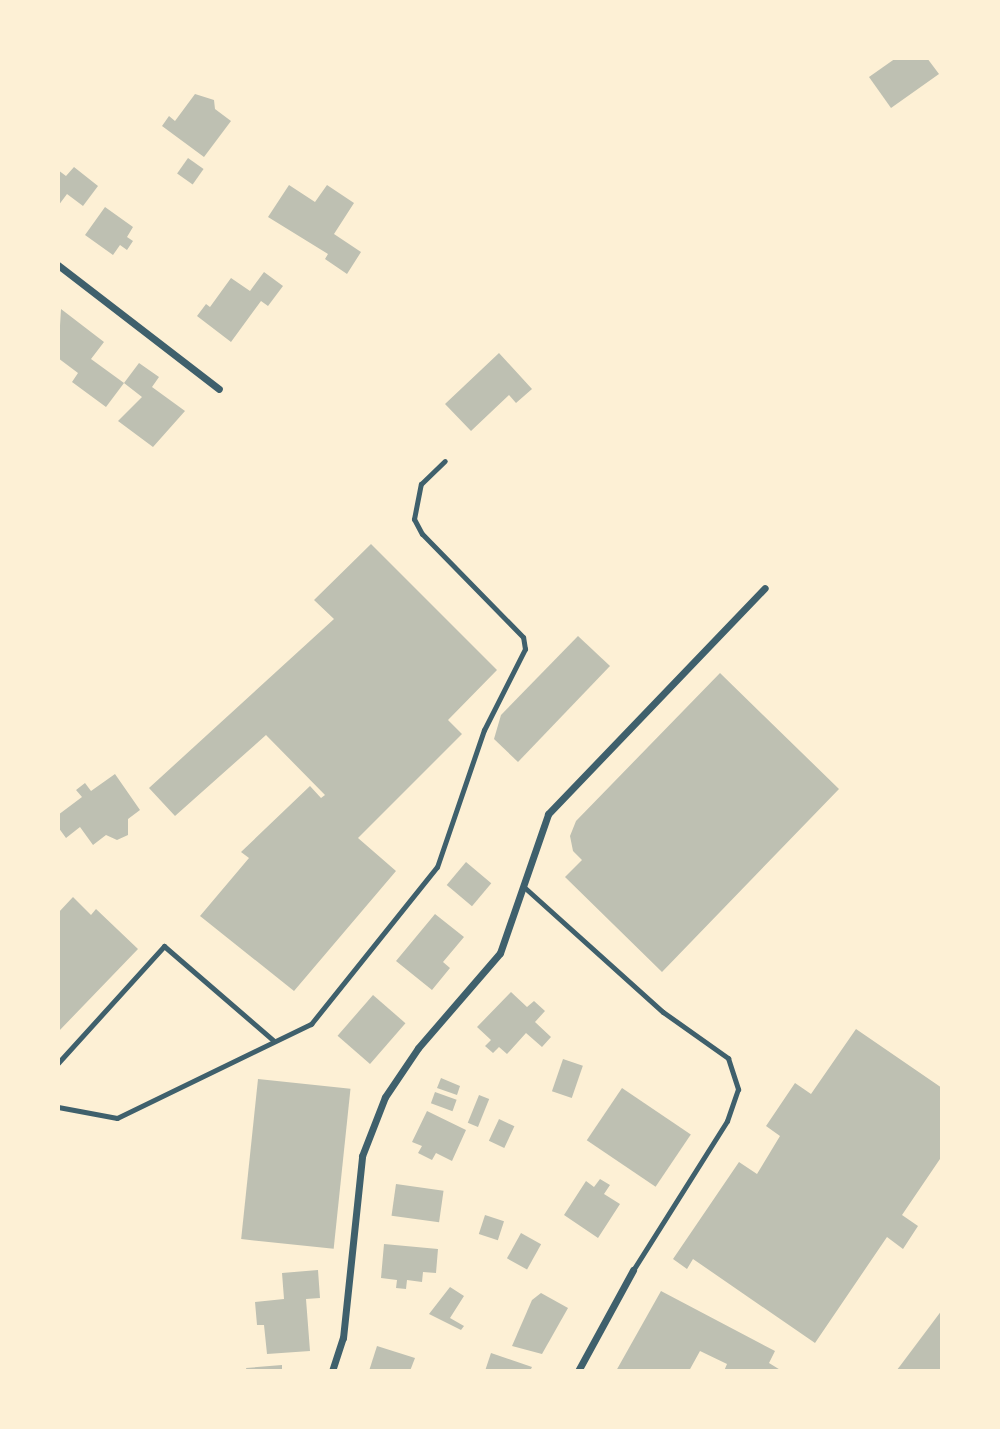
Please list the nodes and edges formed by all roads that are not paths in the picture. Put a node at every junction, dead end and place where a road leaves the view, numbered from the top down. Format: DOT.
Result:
graph roads {
  1 [pos="58,265"];
  2 [pos="219,389"];
  3 [pos="444,461"];
  4 [pos="765,588"];
  5 [pos="524,887"];
  6 [pos="273,1040"];
  7 [pos="58,1063"];
  8 [pos="58,1107"];
  9 [pos="633,1270"];
  10 [pos="332,1371"];
  11 [pos="578,1371"];
  1 -- 2 [label="street"];
  3 -- 6 [label="lane"];
  4 -- 5 [label="street"];
  5 -- 9 [label="lane"];
  5 -- 10 [label="street"];
  6 -- 7 [label="lane"];
  6 -- 8 [label="lane"];
  9 -- 11 [label="street"];
}
